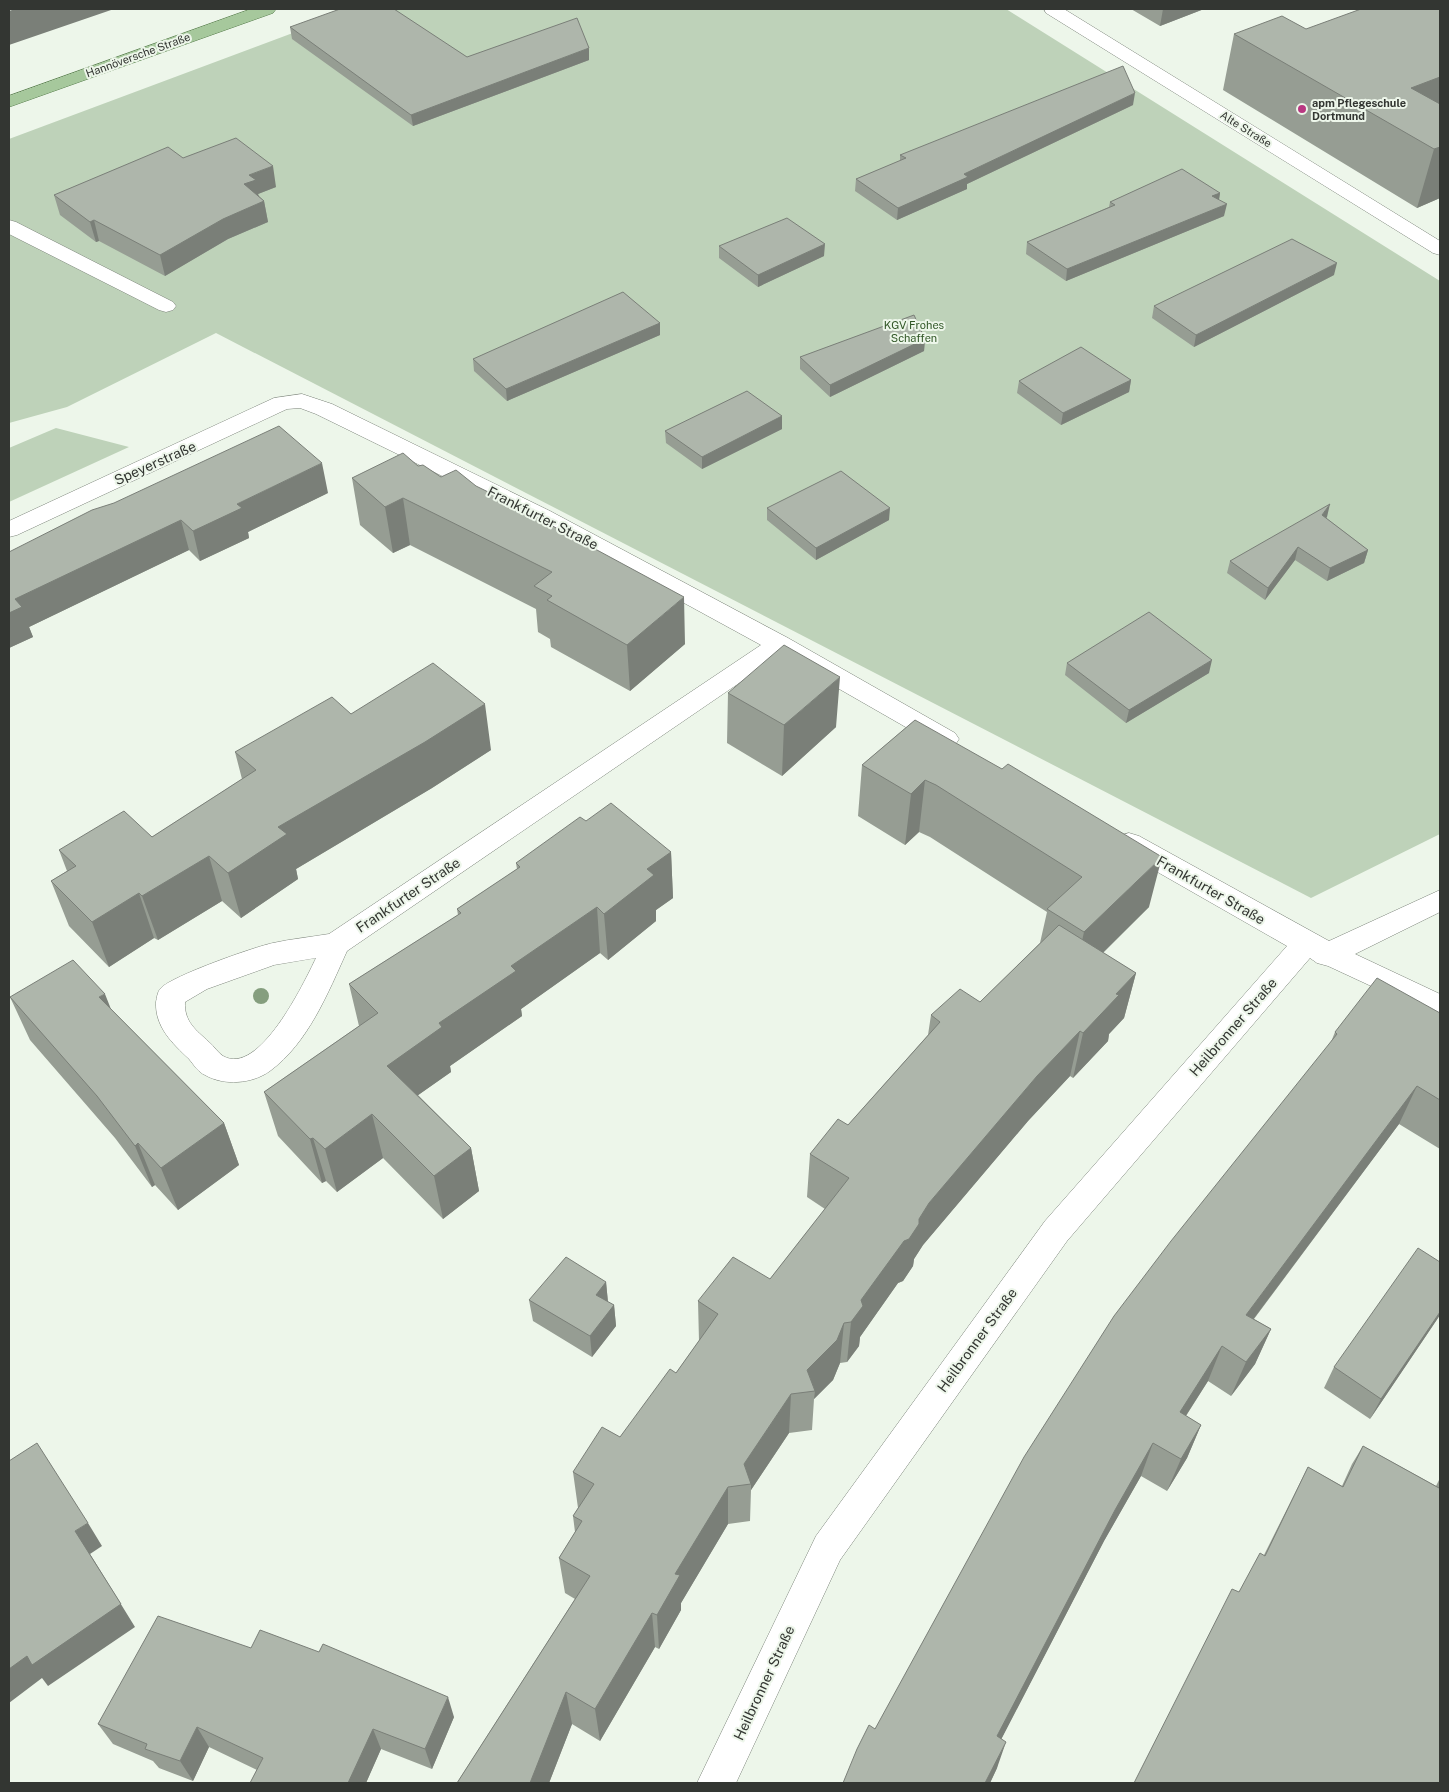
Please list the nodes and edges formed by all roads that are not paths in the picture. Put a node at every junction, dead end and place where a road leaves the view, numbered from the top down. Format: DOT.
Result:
graph roads {
  1 [pos="267,9"];
  2 [pos="1052,9"];
  3 [pos="9,102"];
  4 [pos="9,226"];
  5 [pos="1440,248"];
  6 [pos="166,306"];
  7 [pos="302,401"];
  8 [pos="9,530"];
  9 [pos="779,644"];
  10 [pos="969,752"];
  11 [pos="1107,830"];
  12 [pos="1440,900"];
  13 [pos="336,944"];
  14 [pos="1317,949"];
  15 [pos="1440,1007"];
  16 [pos="716,1783"];
  1 -- 3 [label="main road, Hannöversche Straße"];
  2 -- 5 [label="street, Alte Straße"];
  4 -- 6 [label="street"];
  7 -- 8 [label="street, Speyerstraße"];
  7 -- 9 [label="street, Frankfurter Straße"];
  9 -- 10 [label="street, Frankfurter Straße"];
  9 -- 13 [label="street, Frankfurter Straße"];
  11 -- 14 [label="street, Frankfurter Straße"];
  12 -- 14 [label="street"];
  13 -- 13 [label="street, Frankfurter Straße"];
  14 -- 15 [label="street, Frankfurter Straße"];
  14 -- 16 [label="street, Heilbronner Straße"];
}
